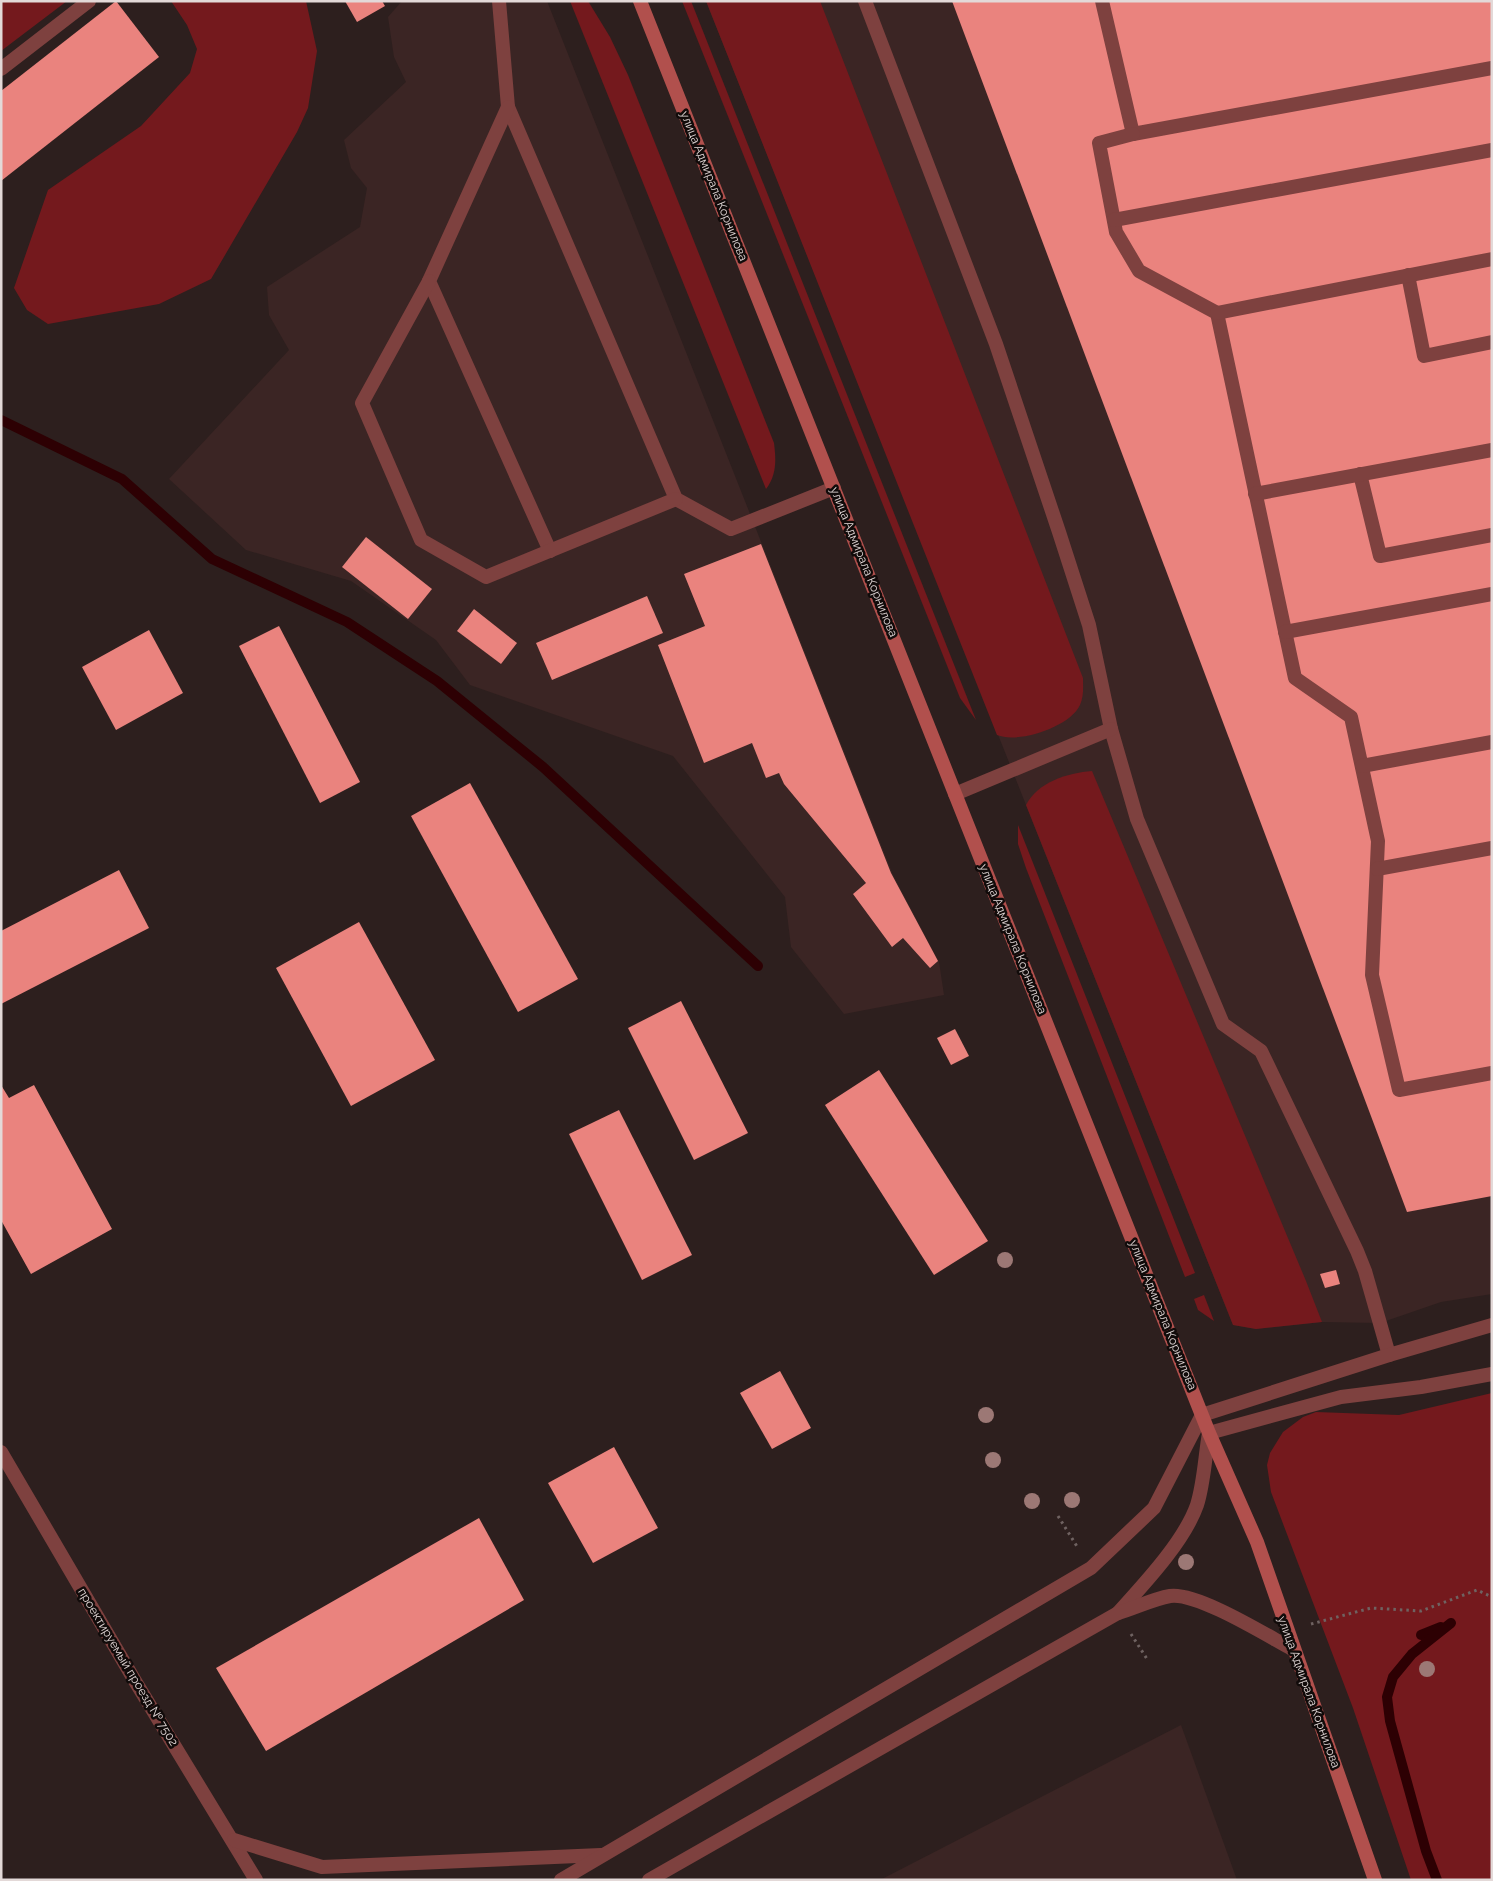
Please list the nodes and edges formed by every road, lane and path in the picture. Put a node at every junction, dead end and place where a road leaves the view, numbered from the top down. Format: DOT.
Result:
graph roads {
  1 [pos="89,1"];
  2 [pos="499,1"];
  3 [pos="640,1"];
  4 [pos="865,1"];
  5 [pos="1102,1"];
  6 [pos="1492,68"];
  7 [pos="1,69"];
  8 [pos="508,107"];
  9 [pos="1133,134"];
  10 [pos="1492,150"];
  11 [pos="1114,220"];
  12 [pos="1492,259"];
  13 [pos="1408,275"];
  14 [pos="429,281"];
  15 [pos="1217,313"];
  16 [pos="1492,342"];
  17 [pos="1492,450"];
  18 [pos="1360,474"];
  19 [pos="834,488"];
  20 [pos="1255,494"];
  21 [pos="676,499"];
  22 [pos="1492,535"];
  23 [pos="550,551"];
  24 [pos="1492,594"];
  25 [pos="1285,632"];
  26 [pos="1111,729"];
  27 [pos="1492,742"];
  28 [pos="1362,766"];
  29 [pos="955,794"];
  30 [pos="1492,848"];
  31 [pos="1377,869"];
  32 [pos="1492,1073"];
  33 [pos="1492,1325"];
  34 [pos="1389,1355"];
  35 [pos="1492,1374"];
  36 [pos="1202,1415"];
  37 [pos="1209,1433"];
  38 [pos="1,1452"];
  39 [pos="1492,1597"];
  40 [pos="1118,1613"];
  41 [pos="1286,1631"];
  42 [pos="1292,1649"];
  43 [pos="234,1840"];
  44 [pos="601,1855"];
  45 [pos="256,1880"];
  46 [pos="562,1880"];
  47 [pos="649,1880"];
  48 [pos="1375,1880"];
  1 -- 7 [label="street"];
  2 -- 8 [label="street"];
  3 -- 19 [label="main road, улица Адмирала Корнилова"];
  4 -- 26 [label="street"];
  5 -- 9 [label="street"];
  6 -- 9 [label="street"];
  8 -- 14 [label="street"];
  8 -- 21 [label="street"];
  9 -- 11 [label="street"];
  10 -- 11 [label="street"];
  11 -- 15 [label="street"];
  12 -- 13 [label="street"];
  13 -- 15 [label="street"];
  13 -- 16 [label="street"];
  14 -- 23 [label="street"];
  14 -- 23 [label="street"];
  15 -- 20 [label="street"];
  17 -- 18 [label="street"];
  18 -- 20 [label="street"];
  18 -- 22 [label="street"];
  19 -- 21 [label="street"];
  19 -- 29 [label="main road, улица Адмирала Корнилова"];
  20 -- 25 [label="street"];
  21 -- 23 [label="street"];
  24 -- 25 [label="street"];
  25 -- 28 [label="street"];
  26 -- 29 [label="street"];
  26 -- 34 [label="street"];
  27 -- 28 [label="street"];
  28 -- 31 [label="street"];
  29 -- 36 [label="main road, улица Адмирала Корнилова"];
  30 -- 31 [label="street"];
  31 -- 32 [label="street"];
  33 -- 34 [label="street"];
  34 -- 36 [label="street"];
  35 -- 37 [label="street"];
  36 -- 37 [label="main road, улица Адмирала Корнилова"];
  36 -- 44 [label="street"];
  37 -- 40 [label="street"];
  37 -- 41 [label="main road, улица Адмирала Корнилова"];
  38 -- 43 [label="street, проектируемый проезд № 7502"];
  39 -- 41 [label="path"];
  40 -- 42 [label="street"];
  40 -- 47 [label="street"];
  41 -- 42 [label="main road, улица Адмирала Корнилова"];
  42 -- 48 [label="main road, улица Адмирала Корнилова"];
  43 -- 44 [label="street"];
  43 -- 45 [label="street, проектируемый проезд № 7502"];
  44 -- 46 [label="street"];
}
